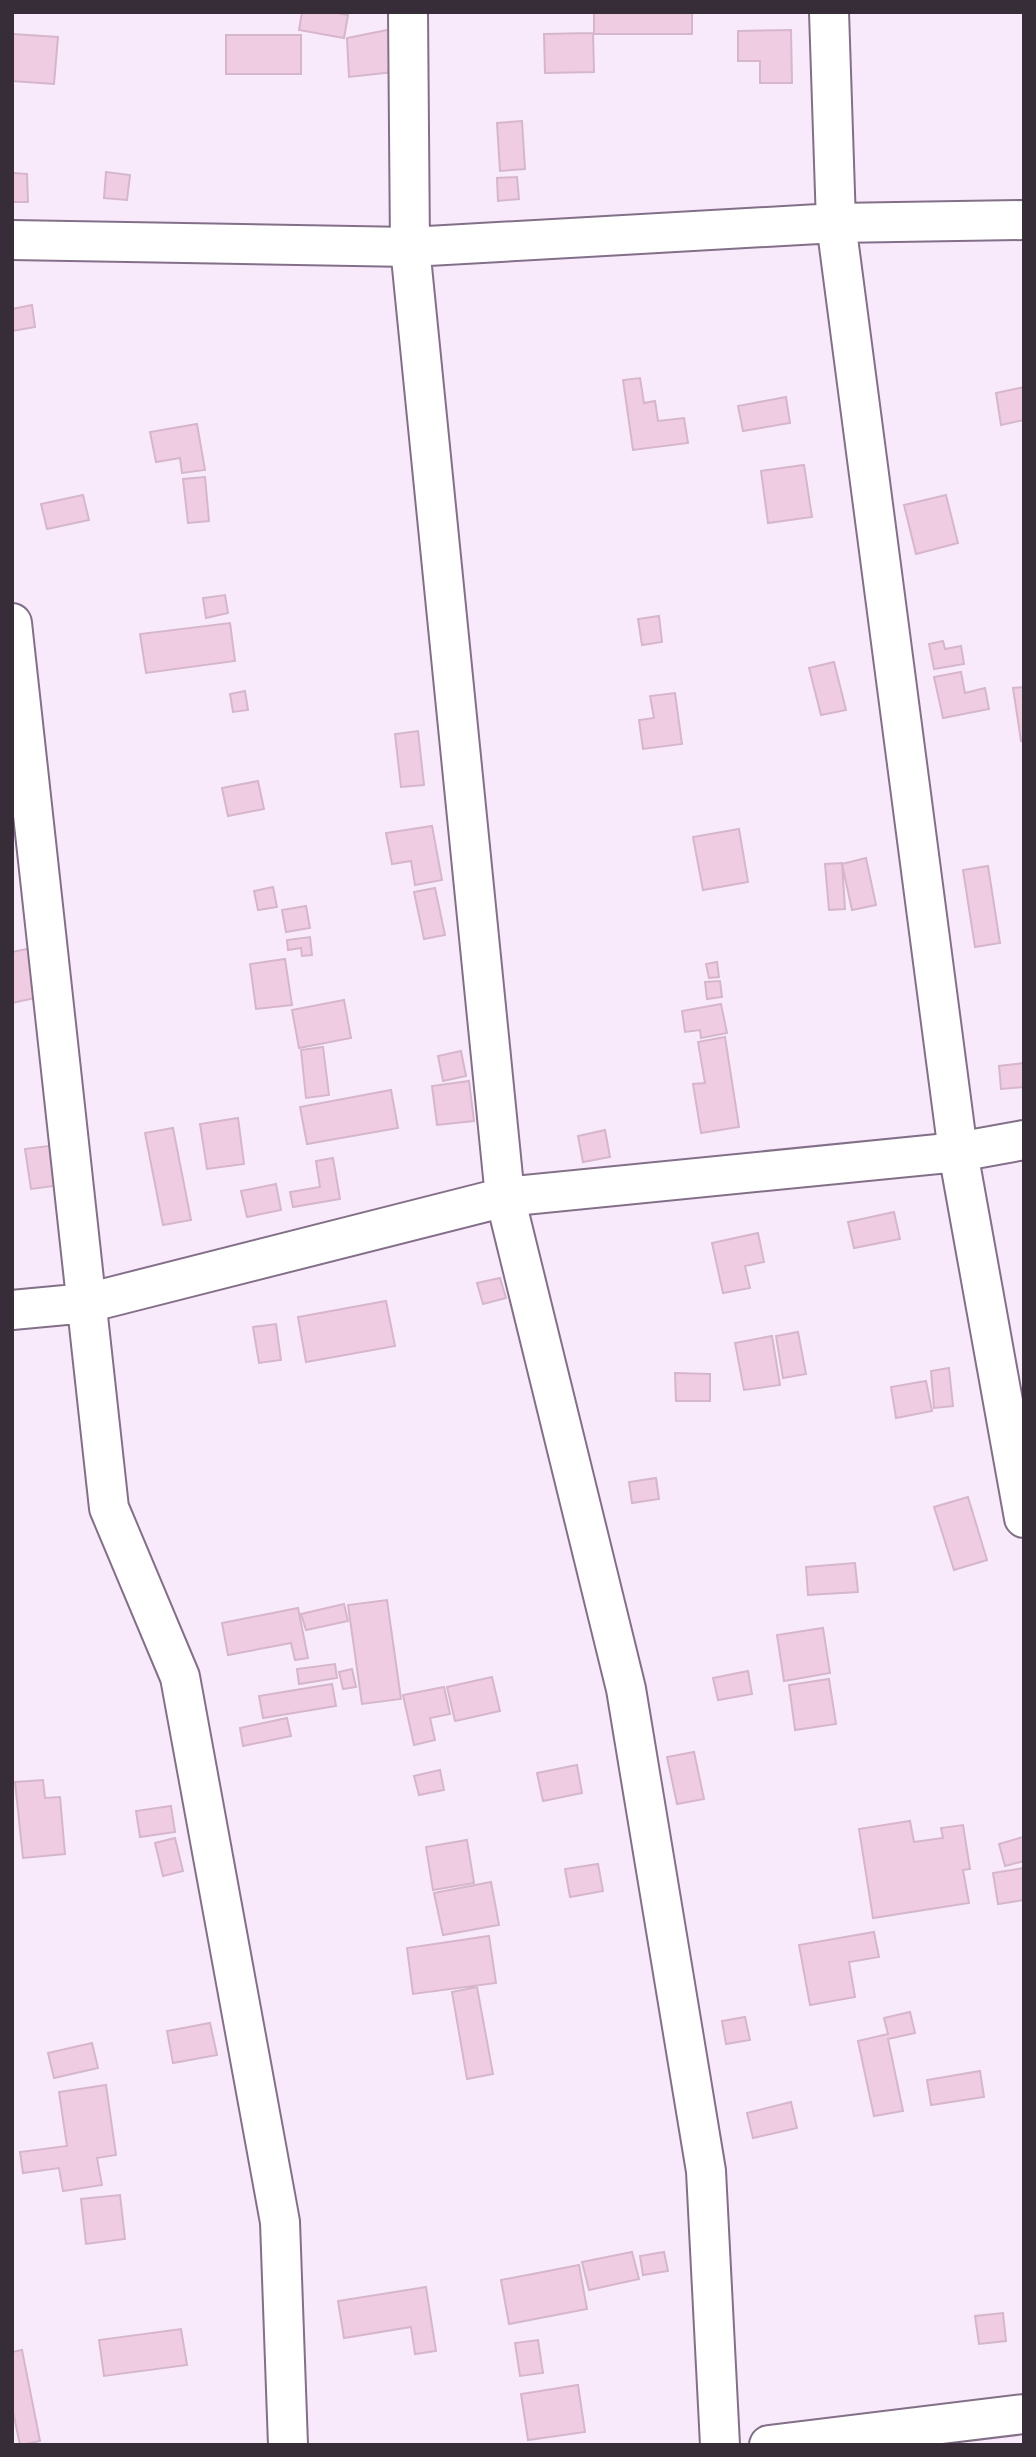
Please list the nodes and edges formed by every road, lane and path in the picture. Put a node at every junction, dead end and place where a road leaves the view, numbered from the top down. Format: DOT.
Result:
graph roads {
  1 [pos="408,12"];
  2 [pos="830,12"];
  3 [pos="1024,220"];
  4 [pos="836,223"];
  5 [pos="12,240"];
  6 [pos="410,247"];
  7 [pos="12,623"];
  8 [pos="1024,1140"];
  9 [pos="958,1152"];
  10 [pos="505,1197"];
  11 [pos="87,1303"];
  12 [pos="12,1310"];
  13 [pos="1024,1518"];
  14 [pos="1024,2414"];
  15 [pos="288,2445"];
  16 [pos="720,2445"];
  17 [pos="769,2445"];
  1 -- 6 [label="street"];
  2 -- 4 [label="street"];
  3 -- 4 [label="street"];
  4 -- 6 [label="street"];
  4 -- 9 [label="street"];
  5 -- 6 [label="street"];
  6 -- 10 [label="street"];
  7 -- 11 [label="street"];
  8 -- 9 [label="street"];
  9 -- 10 [label="street"];
  9 -- 13 [label="street"];
  10 -- 11 [label="street"];
  10 -- 16 [label="street"];
  11 -- 12 [label="street"];
  11 -- 15 [label="street"];
  14 -- 17 [label="street"];
}
